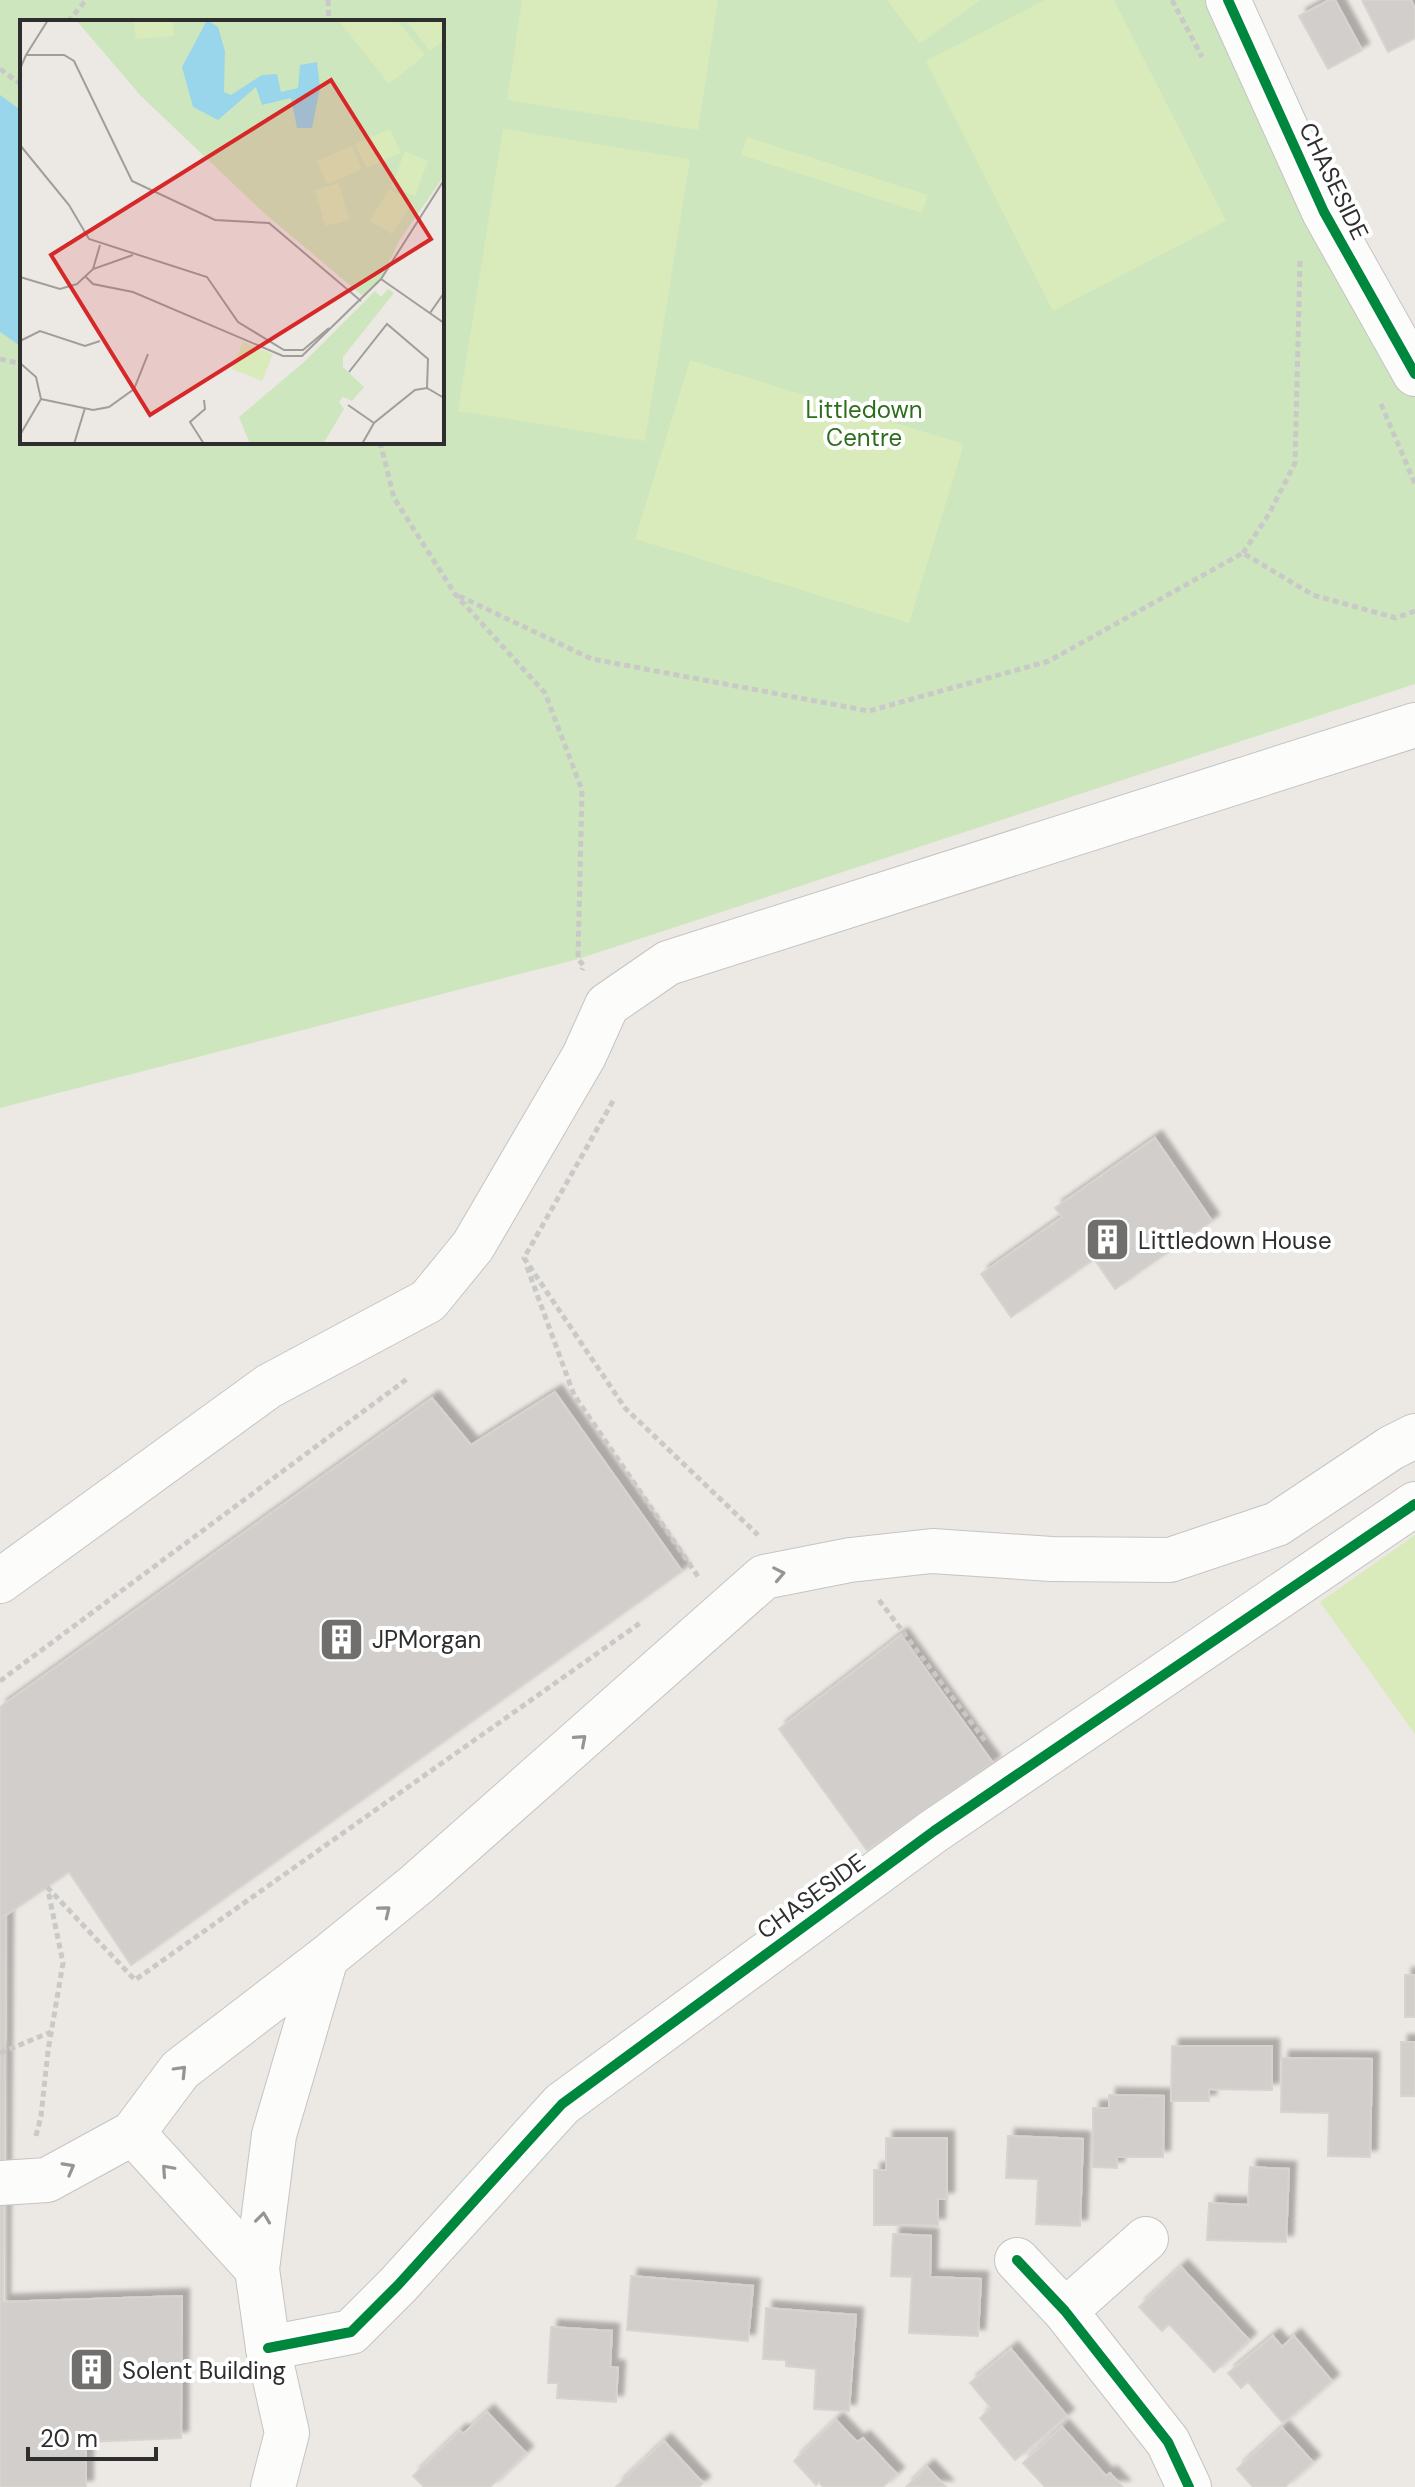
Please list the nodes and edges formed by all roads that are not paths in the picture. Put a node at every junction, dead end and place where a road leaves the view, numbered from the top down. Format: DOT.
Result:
graph roads {
  1 [pos="1228,0"];
  2 [pos="1415,374"];
  3 [pos="1415,725"];
  4 [pos="1415,1436"];
  5 [pos="1415,1504"];
  6 [pos="0,1581"];
  7 [pos="326,1958"];
  8 [pos="133,2133"];
  9 [pos="3,2183"];
  10 [pos="1146,2239"];
  11 [pos="1017,2260"];
  12 [pos="257,2269"];
  13 [pos="1065,2311"];
  14 [pos="268,2348"];
  15 [pos="273,2487"];
  16 [pos="1189,2487"];
  1 -- 2 [label="street, CHASESIDE"];
  3 -- 6 [label="street"];
  7 -- 4 [label="street, one-way"];
  5 -- 14 [label="street, CHASESIDE"];
  8 -- 7 [label="street, one-way"];
  12 -- 7 [label="street, one-way"];
  9 -- 8 [label="street, one-way"];
  12 -- 8 [label="street, one-way"];
  10 -- 13 [label="street"];
  11 -- 13 [label="street"];
  12 -- 14 [label="street"];
  13 -- 16 [label="street"];
  14 -- 15 [label="street"];
}
